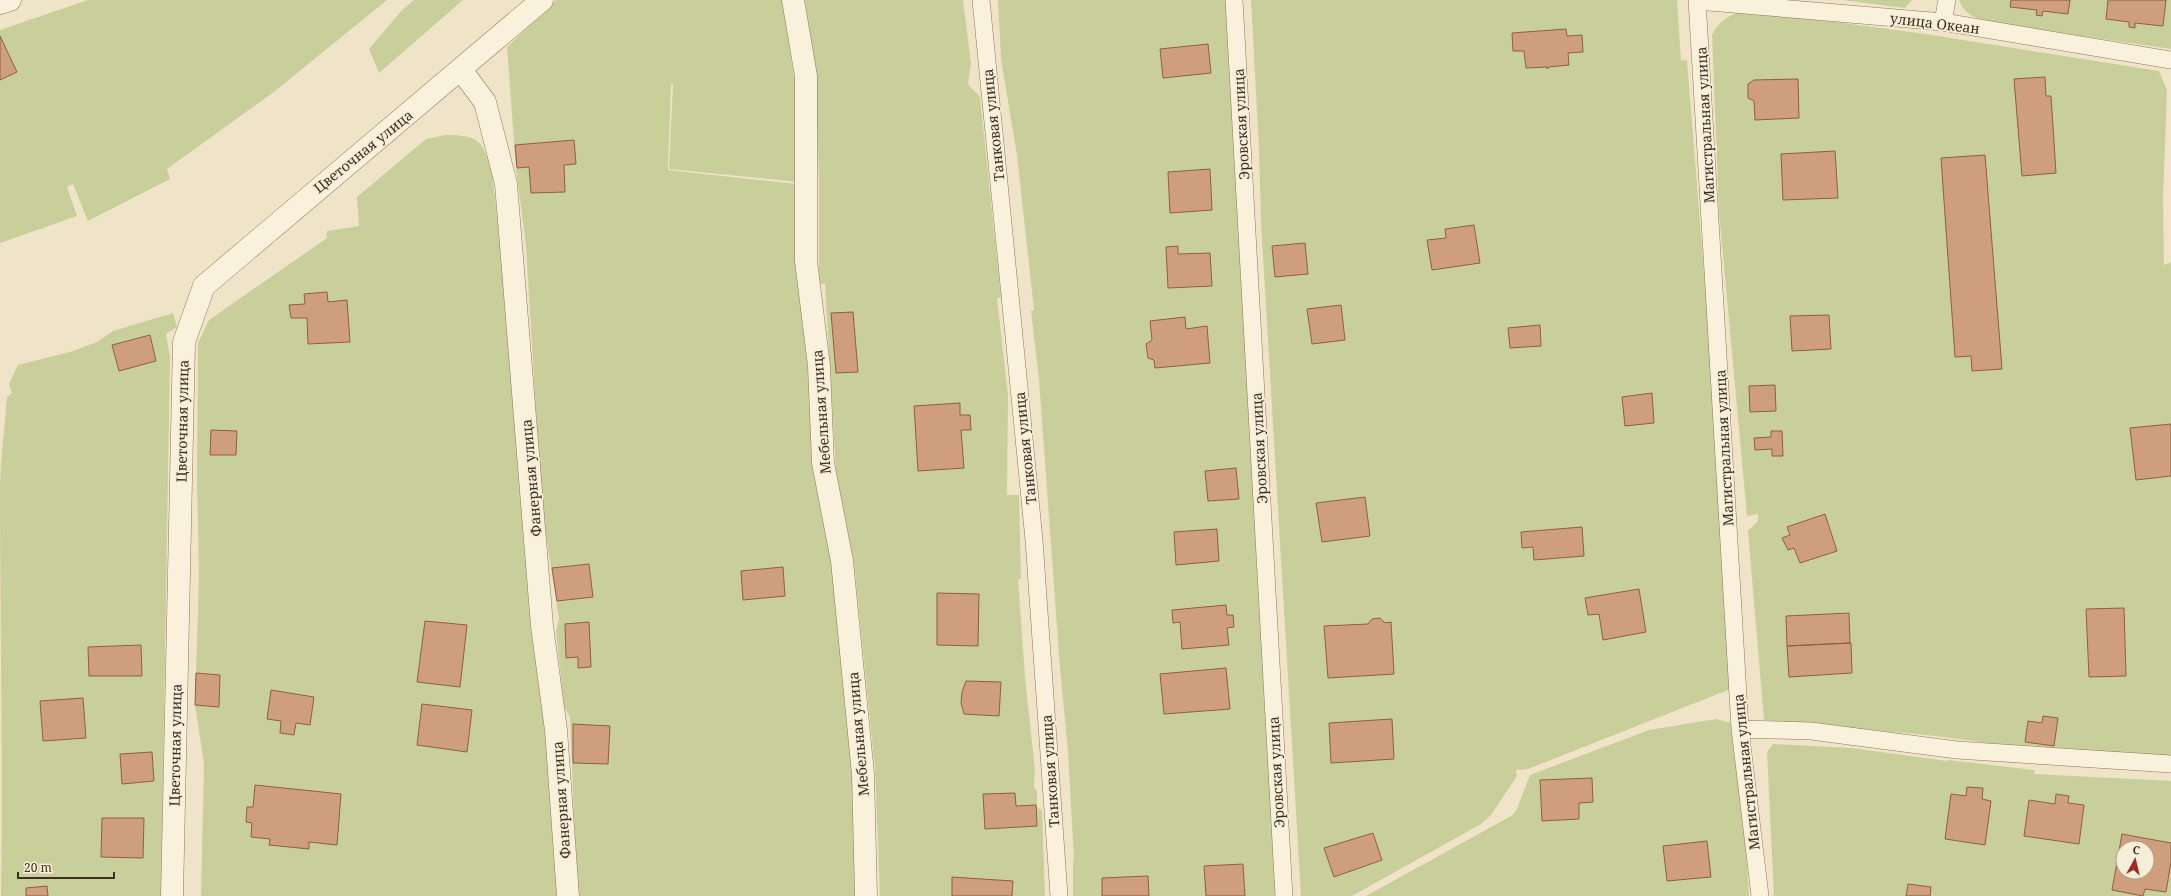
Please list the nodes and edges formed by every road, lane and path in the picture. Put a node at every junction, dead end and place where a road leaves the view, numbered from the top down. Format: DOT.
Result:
graph roads {
  1 [pos="10,0"];
  2 [pos="542,0"];
  3 [pos="793,0"];
  4 [pos="981,0"];
  5 [pos="1234,0"];
  6 [pos="1697,0"];
  7 [pos="1947,0"];
  8 [pos="0,3"];
  9 [pos="1943,22"];
  10 [pos="2171,60"];
  11 [pos="461,70"];
  12 [pos="1740,729"];
  13 [pos="2171,764"];
  14 [pos="172,896"];
  15 [pos="568,896"];
  16 [pos="866,896"];
  17 [pos="1060,896"];
  18 [pos="1284,896"];
  19 [pos="1760,896"];
  1 -- 8 [label="street"];
  2 -- 11 [label="street, Цветочная улица"];
  3 -- 16 [label="street, Мебельная улица"];
  4 -- 17 [label="lane, Танковая улица"];
  5 -- 18 [label="lane, Эровская улица"];
  6 -- 9 [label="lane, улица Океан"];
  6 -- 12 [label="lane, Магистральная улица"];
  7 -- 9 [label="lane"];
  9 -- 10 [label="lane, улица Океан"];
  11 -- 14 [label="street, Цветочная улица"];
  11 -- 15 [label="street, Фанерная улица"];
  12 -- 13 [label="lane"];
  12 -- 19 [label="lane, Магистральная улица"];
}
